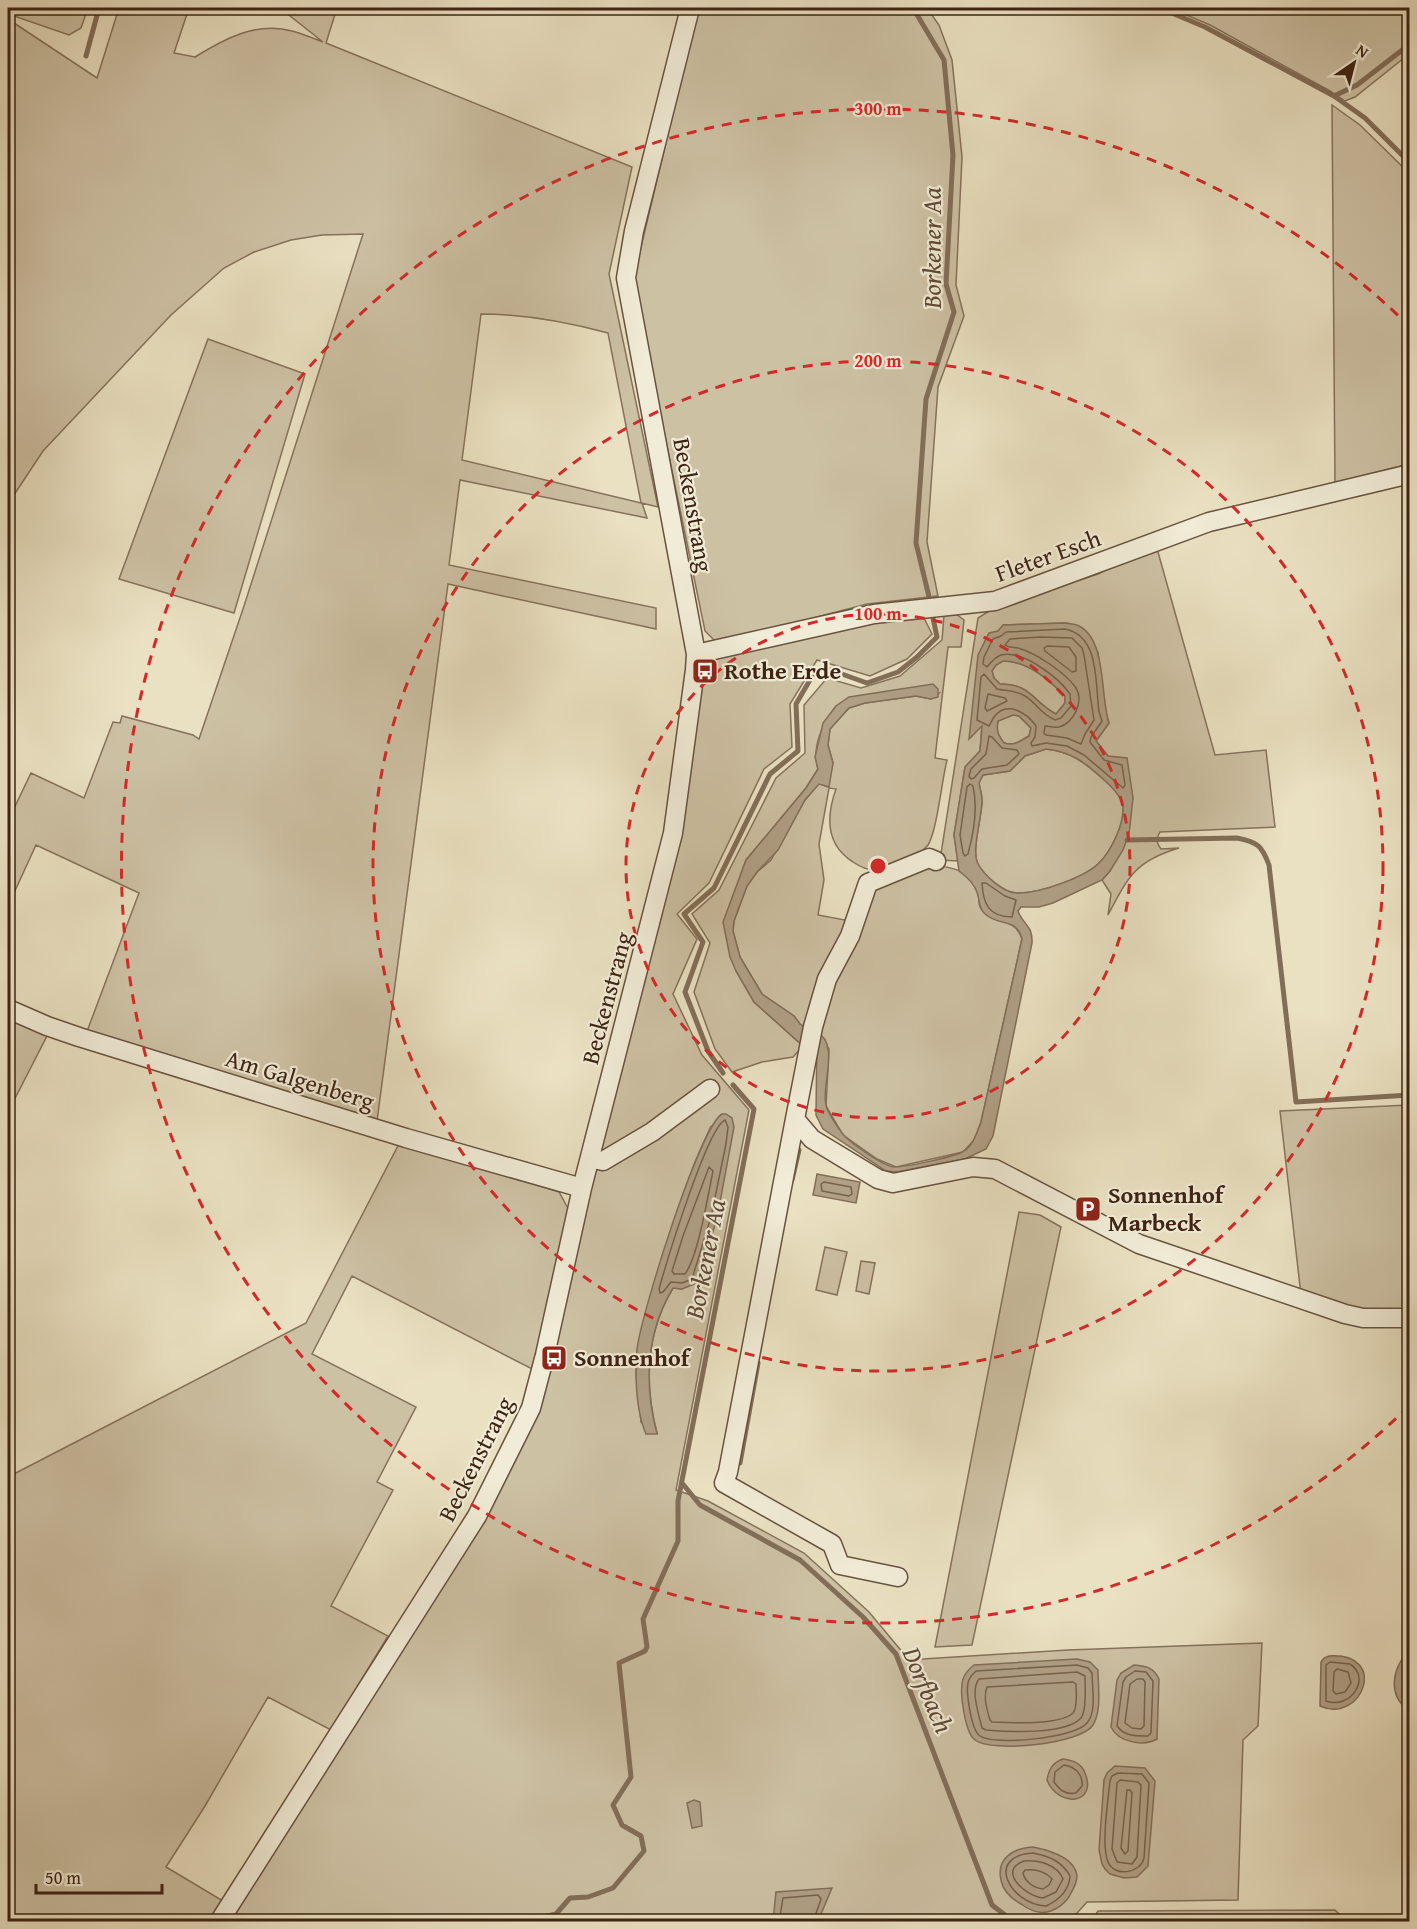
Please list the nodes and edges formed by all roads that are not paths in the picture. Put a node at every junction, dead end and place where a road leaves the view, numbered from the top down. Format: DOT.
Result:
graph roads {
  1 [pos="690,8"];
  2 [pos="1410,474"];
  3 [pos="696,654"];
  4 [pos="936,861"];
  5 [pos="8,1008"];
  6 [pos="710,1089"];
  7 [pos="795,1119"];
  8 [pos="590,1158"];
  9 [pos="582,1188"];
  10 [pos="1410,1318"];
  11 [pos="898,1577"];
  12 [pos="219,1922"];
  1 -- 3 [label="street, Beckenstrang"];
  2 -- 3 [label="street, Fleter Esch"];
  3 -- 8 [label="street, Beckenstrang"];
  4 -- 7 [label="street"];
  5 -- 9 [label="street, Am Galgenberg"];
  6 -- 8 [label="street"];
  7 -- 10 [label="street"];
  7 -- 11 [label="street"];
  8 -- 9 [label="street, Beckenstrang"];
  9 -- 12 [label="street, Beckenstrang"];
}
